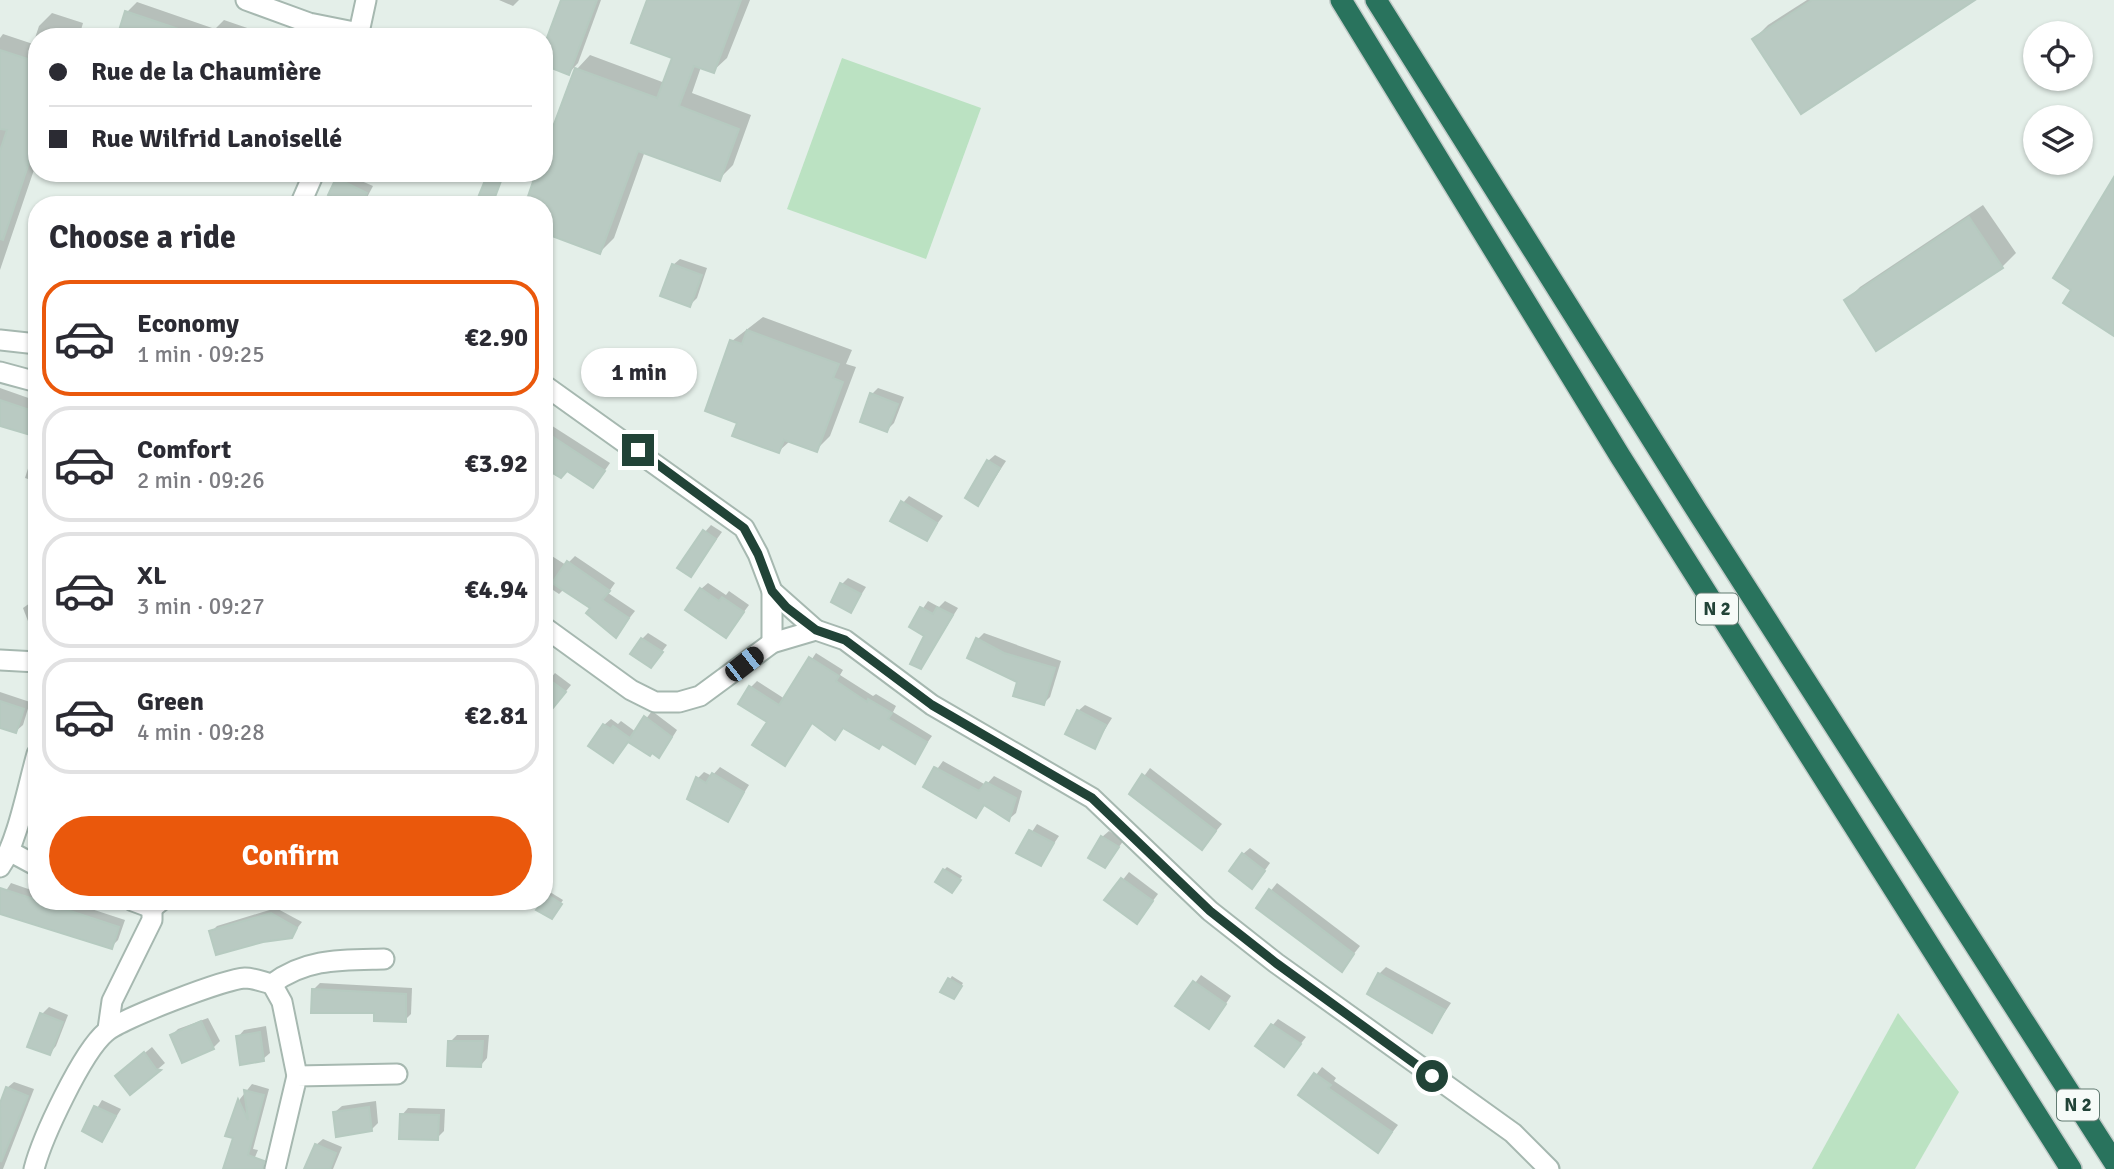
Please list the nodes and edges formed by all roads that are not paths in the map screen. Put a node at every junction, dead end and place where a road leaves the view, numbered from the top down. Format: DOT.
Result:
graph roads {
  1 [pos="246,0"];
  2 [pos="366,0"];
  3 [pos="1341,0"];
  4 [pos="1376,0"];
  5 [pos="329,28"];
  6 [pos="360,28"];
  7 [pos="0,340"];
  8 [pos="28,343"];
  9 [pos="0,372"];
  10 [pos="28,380"];
  11 [pos="553,391"];
  12 [pos="772,591"];
  13 [pos="816,630"];
  14 [pos="553,634"];
  15 [pos="772,643"];
  16 [pos="0,660"];
  17 [pos="28,662"];
  18 [pos="28,783"];
  19 [pos="6,860"];
  20 [pos="28,864"];
  21 [pos="155,910"];
  22 [pos="384,958"];
  23 [pos="272,984"];
  24 [pos="108,1030"];
  25 [pos="397,1074"];
  26 [pos="297,1076"];
  27 [pos="1494,1122"];
  28 [pos="2114,1163"];
  29 [pos="34,1169"];
  30 [pos="275,1169"];
  31 [pos="1536,1169"];
  32 [pos="1549,1169"];
  33 [pos="2071,1169"];
  1 -- 5 [label="street"];
  2 -- 6 [label="street"];
  3 -- 33 [label="highway, N 2"];
  4 -- 28 [label="highway, N 2"];
  7 -- 8 [label="street"];
  9 -- 10 [label="street"];
  11 -- 12 [label="street"];
  12 -- 13 [label="street"];
  12 -- 15 [label="street"];
  13 -- 15 [label="street"];
  13 -- 27 [label="street"];
  14 -- 15 [label="street"];
  16 -- 17 [label="street"];
  18 -- 19 [label="street"];
  19 -- 20 [label="street"];
  21 -- 24 [label="street"];
  22 -- 23 [label="street"];
  23 -- 24 [label="street"];
  23 -- 26 [label="street"];
  24 -- 29 [label="street"];
  25 -- 26 [label="street"];
  26 -- 30 [label="street"];
  27 -- 31 [label="street"];
  27 -- 32 [label="street"];
}
